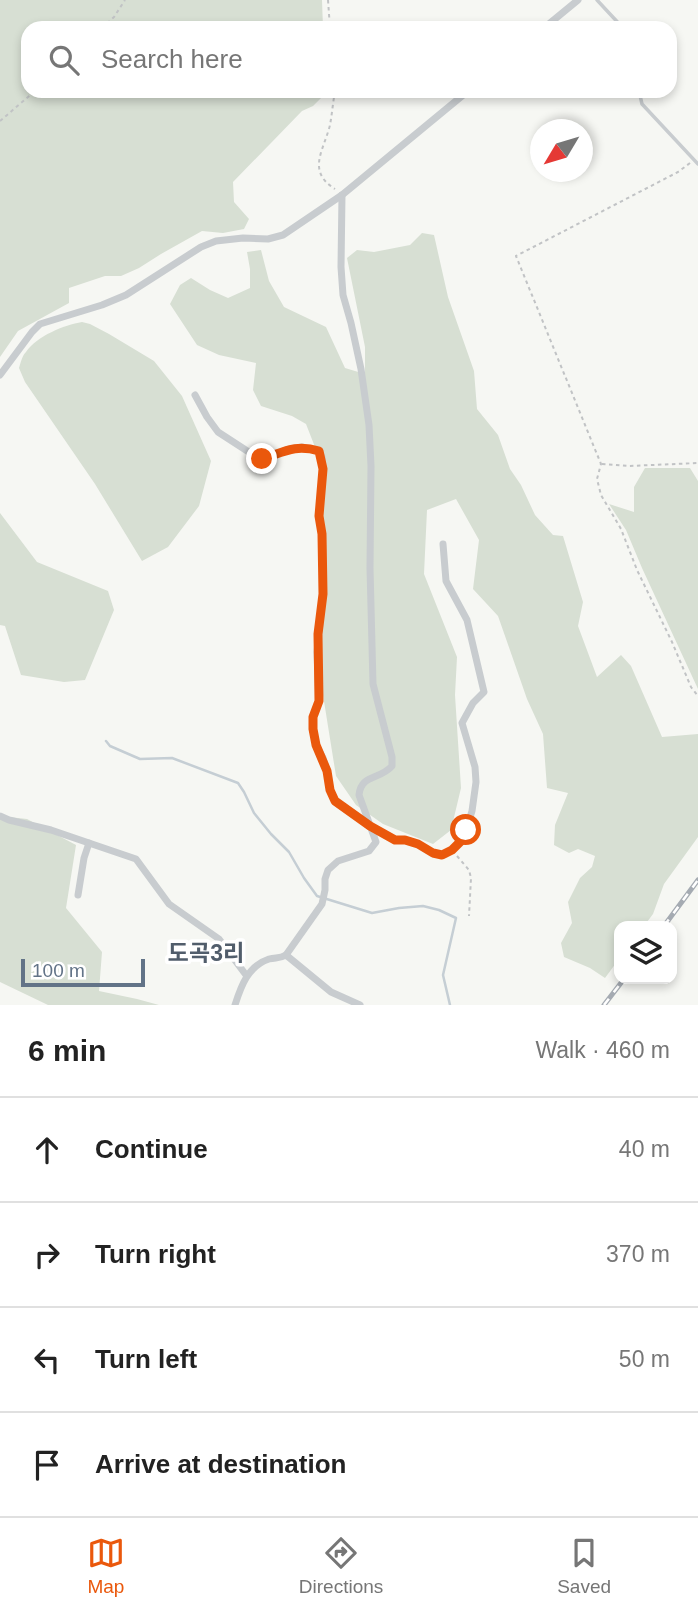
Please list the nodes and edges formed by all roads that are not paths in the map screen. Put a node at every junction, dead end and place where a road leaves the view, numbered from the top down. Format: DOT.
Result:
graph roads {
  1 [pos="578,0"];
  2 [pos="597,0"];
  3 [pos="552,21"];
  4 [pos="617,21"];
  5 [pos="460,98"];
  6 [pos="641,98"];
  7 [pos="696,162"];
  8 [pos="343,194"];
  9 [pos="0,375"];
  10 [pos="195,395"];
  11 [pos="443,544"];
  12 [pos="0,816"];
  13 [pos="370,826"];
  14 [pos="89,843"];
  15 [pos="78,895"];
  16 [pos="286,955"];
  17 [pos="246,975"];
  18 [pos="235,1005"];
  19 [pos="360,1005"];
  1 -- 3 [label="street"];
  2 -- 4 [label="lane"];
  5 -- 8 [label="street"];
  6 -- 7 [label="lane"];
  8 -- 9 [label="street"];
  8 -- 13 [label="street"];
  10 -- 13 [label="street"];
  11 -- 13 [label="street"];
  12 -- 14 [label="street"];
  13 -- 16 [label="street"];
  14 -- 15 [label="street"];
  14 -- 17 [label="street"];
  16 -- 17 [label="street"];
  16 -- 19 [label="street"];
  17 -- 18 [label="street"];
}
